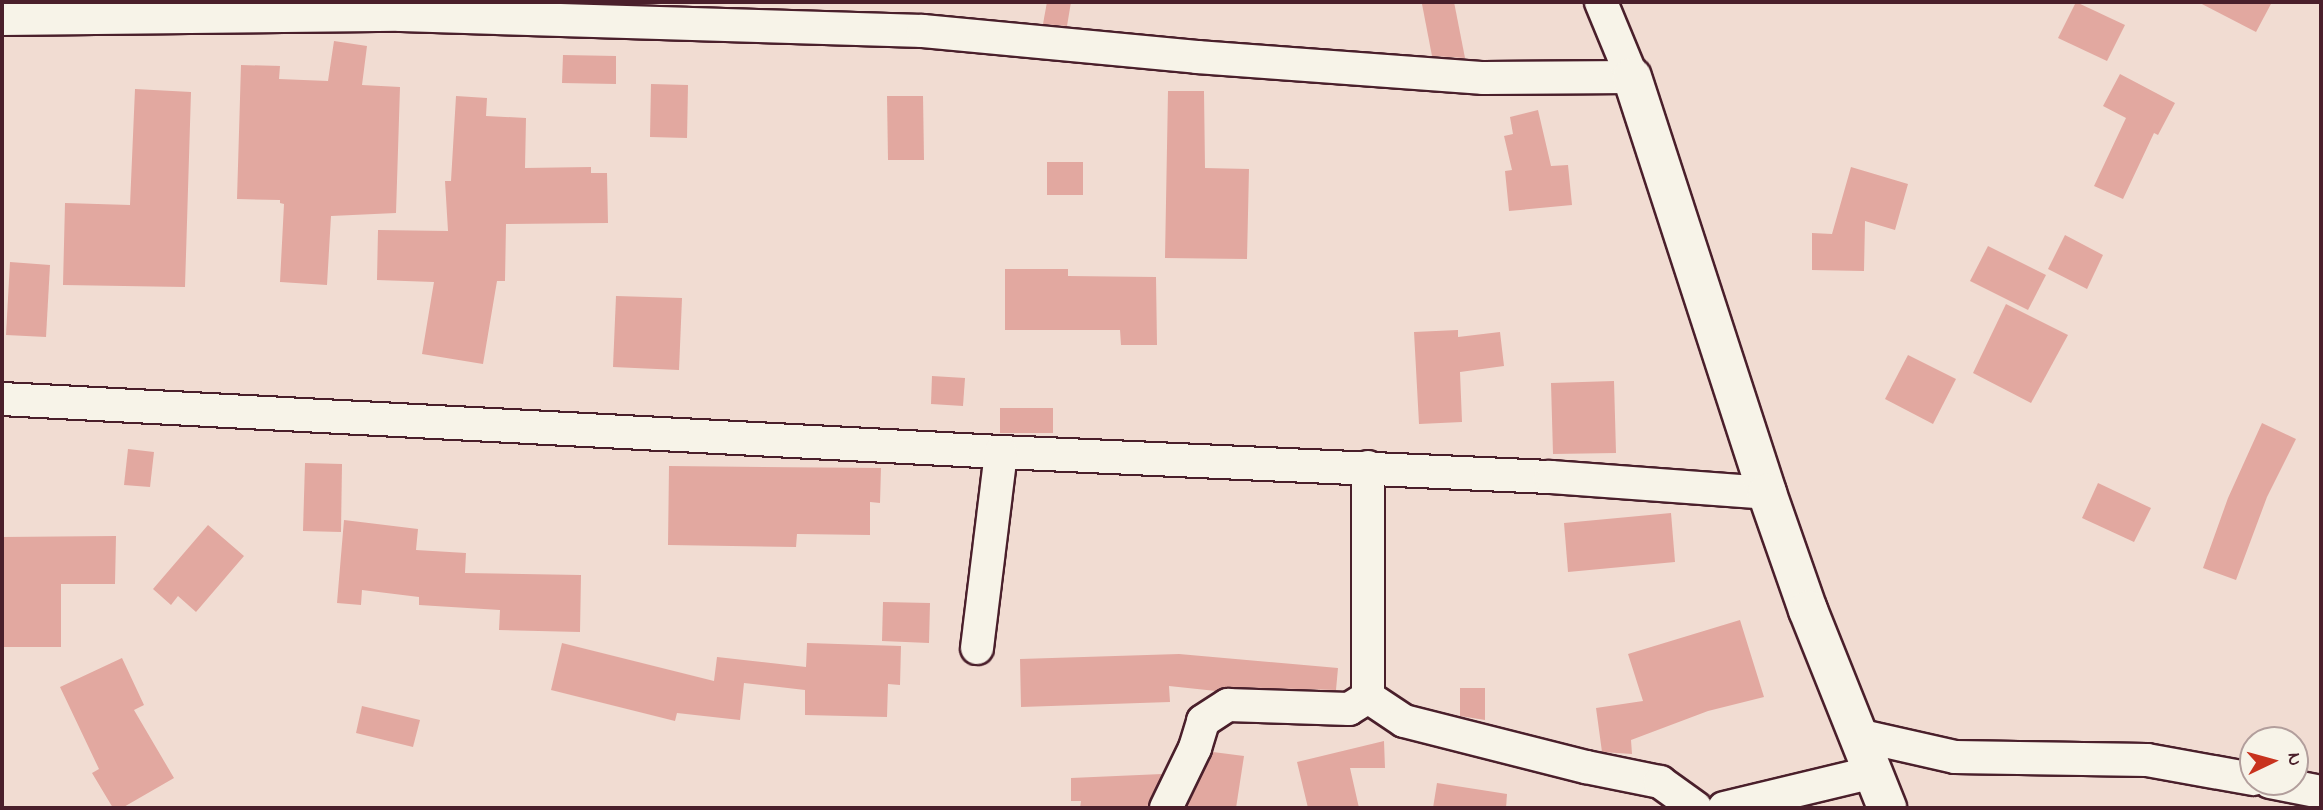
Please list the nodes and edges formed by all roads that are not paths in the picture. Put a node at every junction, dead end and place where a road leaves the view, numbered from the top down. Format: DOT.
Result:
graph roads {
  1 [pos="1601,2"];
  2 [pos="2,19"];
  3 [pos="1632,76"];
  4 [pos="2,399"];
  5 [pos="1001,452"];
  6 [pos="1368,467"];
  7 [pos="1767,493"];
  8 [pos="977,648"];
  9 [pos="1368,697"];
  10 [pos="1858,735"];
  11 [pos="1874,772"];
  12 [pos="2239,776"];
  13 [pos="1166,808"];
  14 [pos="1696,808"];
  15 [pos="1724,808"];
  16 [pos="1887,808"];
  1 -- 3 [label="street"];
  2 -- 3 [label="street"];
  3 -- 7 [label="street"];
  4 -- 5 [label="street"];
  5 -- 6 [label="street"];
  5 -- 8 [label="street"];
  6 -- 7 [label="street"];
  6 -- 9 [label="street"];
  7 -- 10 [label="street"];
  9 -- 13 [label="street"];
  9 -- 14 [label="street"];
  10 -- 11 [label="street"];
  10 -- 12 [label="street"];
  11 -- 15 [label="street"];
  11 -- 16 [label="street"];
}
